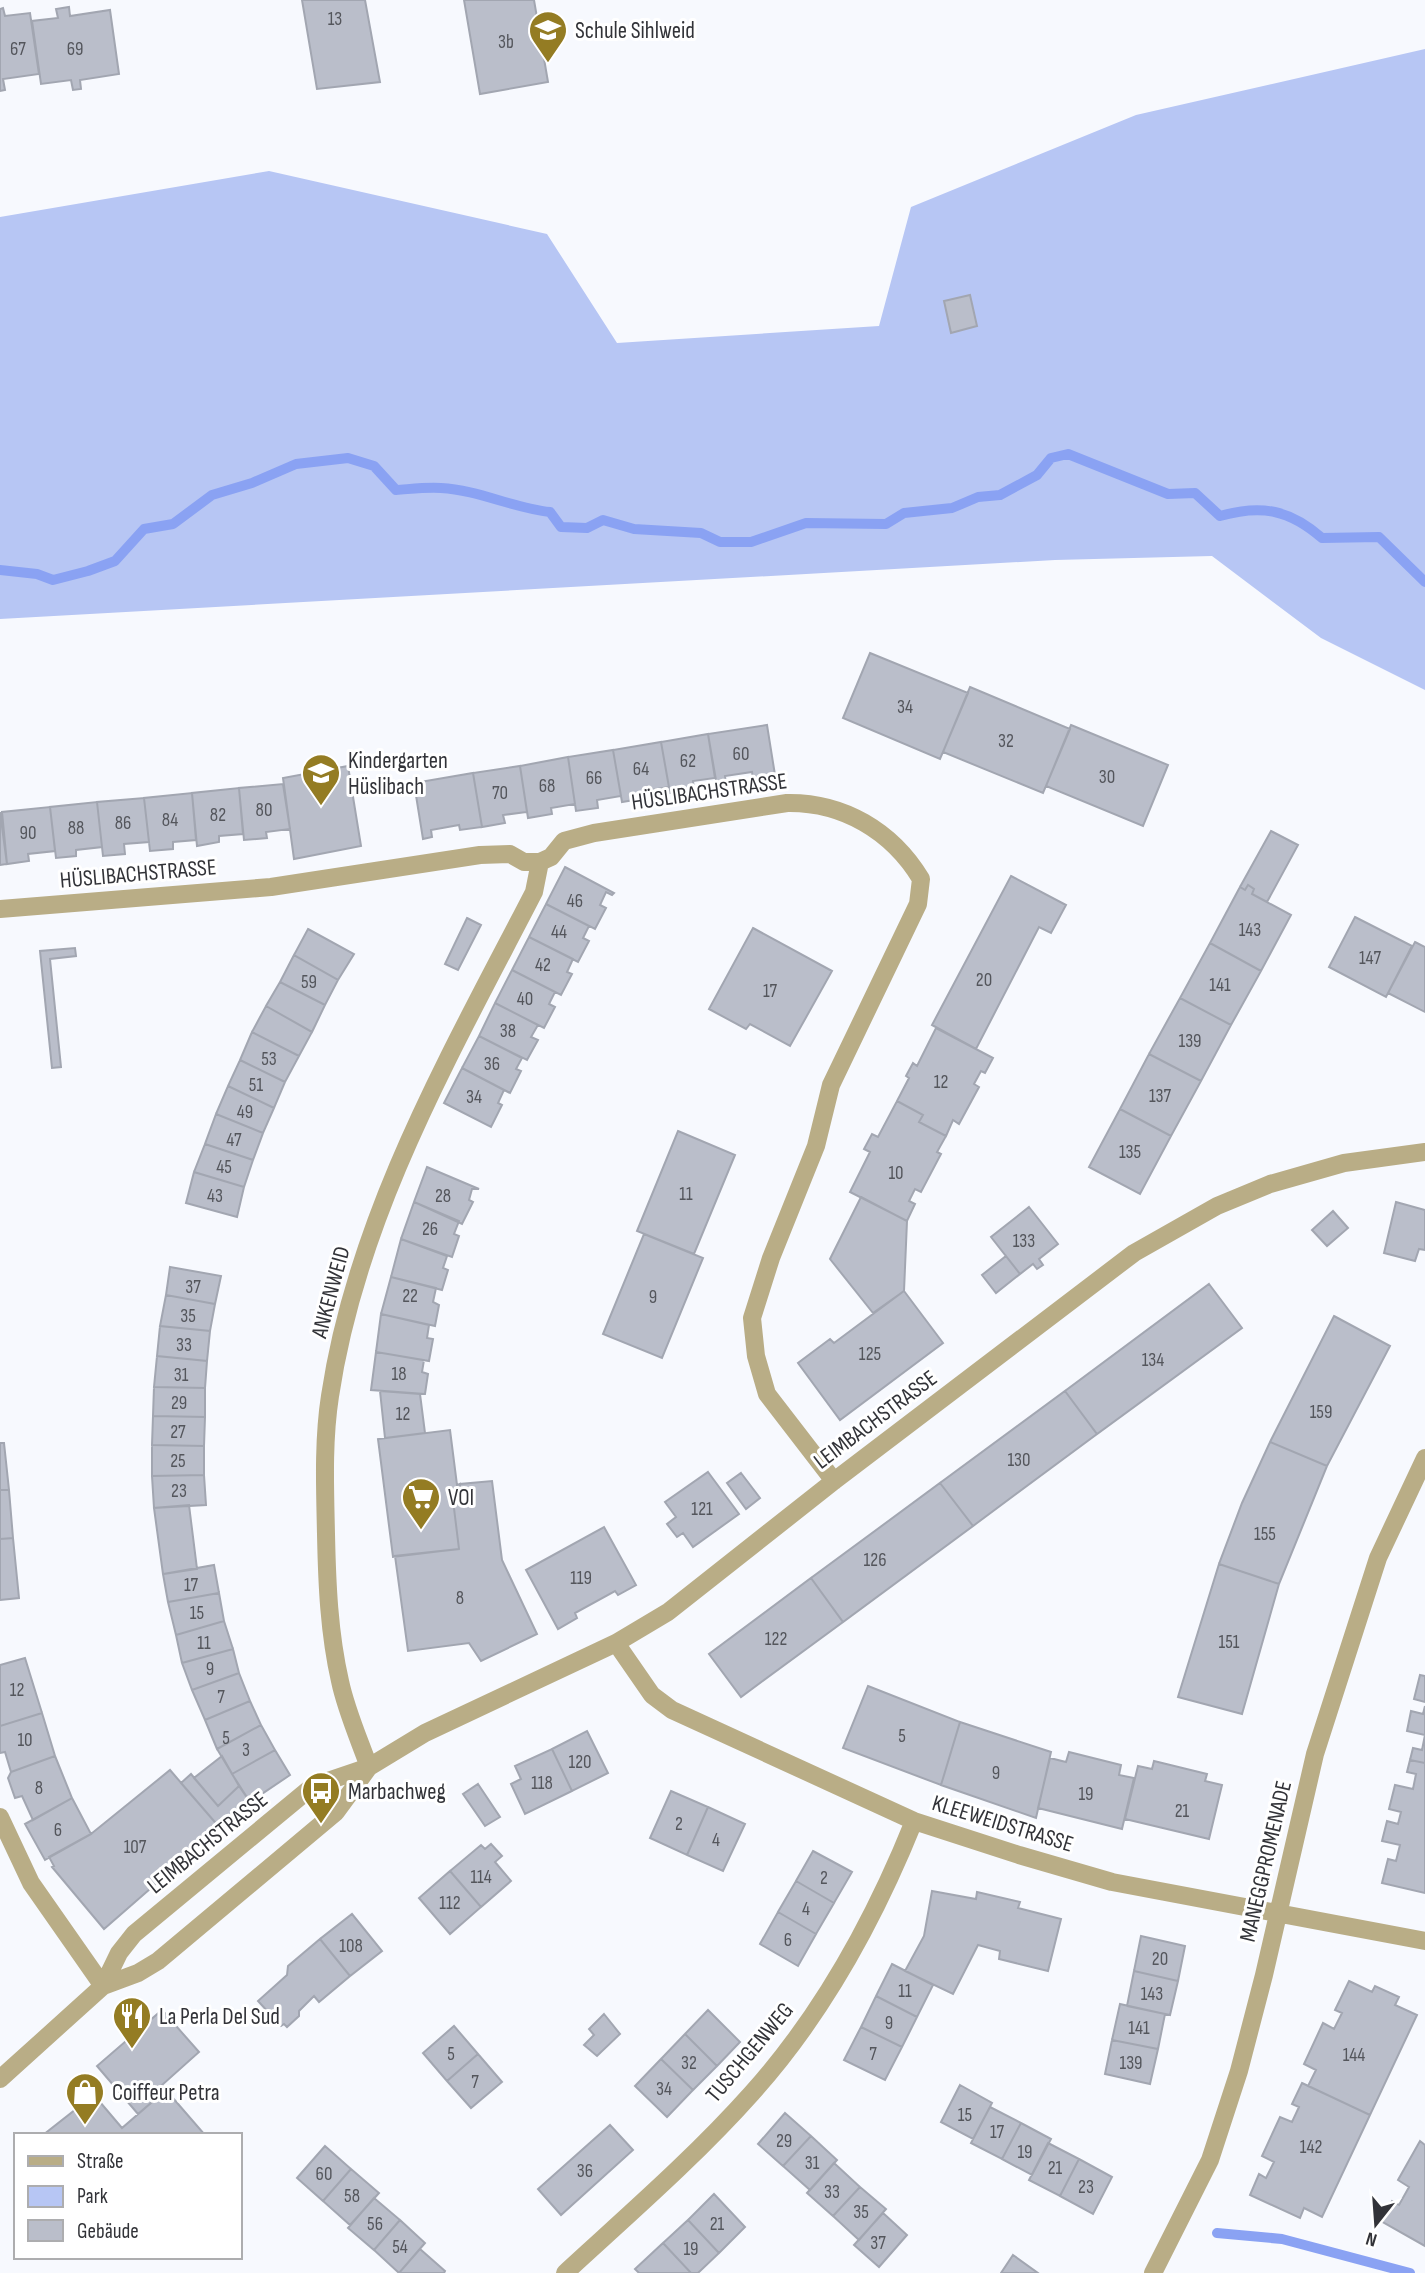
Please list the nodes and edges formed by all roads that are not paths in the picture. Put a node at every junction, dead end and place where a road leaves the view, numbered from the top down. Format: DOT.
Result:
graph roads {
  1 [pos="540,862"];
  2 [pos="0,909"];
  3 [pos="1425,1152"];
  4 [pos="1425,1458"];
  5 [pos="834,1480"];
  6 [pos="616,1643"];
  7 [pos="369,1767"];
  8 [pos="0,1817"];
  9 [pos="914,1821"];
  10 [pos="1279,1915"];
  11 [pos="1425,1941"];
  12 [pos="103,1986"];
  13 [pos="0,2079"];
  14 [pos="570,2271"];
  15 [pos="1153,2273"];
  1 -- 2 [label="street, HÜSLIBACHSTRASSE"];
  1 -- 5 [label="street, HÜSLIBACHSTRASSE"];
  1 -- 7 [label="street, ANKENWEID"];
  3 -- 5 [label="street, LEIMBACHSTRASSE"];
  4 -- 10 [label="street, MANEGGPROMENADE"];
  5 -- 6 [label="street, LEIMBACHSTRASSE"];
  6 -- 7 [label="street, LEIMBACHSTRASSE"];
  6 -- 9 [label="street, KLEEWEIDSTRASSE"];
  7 -- 12 [label="street, LEIMBACHSTRASSE"];
  7 -- 12 [label="street, LEIMBACHSTRASSE"];
  8 -- 12 [label="street"];
  9 -- 10 [label="street, KLEEWEIDSTRASSE"];
  9 -- 14 [label="street, TUSCHGENWEG"];
  10 -- 11 [label="street, KLEEWEIDSTRASSE"];
  10 -- 15 [label="street, MANEGGPROMENADE"];
  12 -- 13 [label="street, LEIMBACHSTRASSE"];
}
